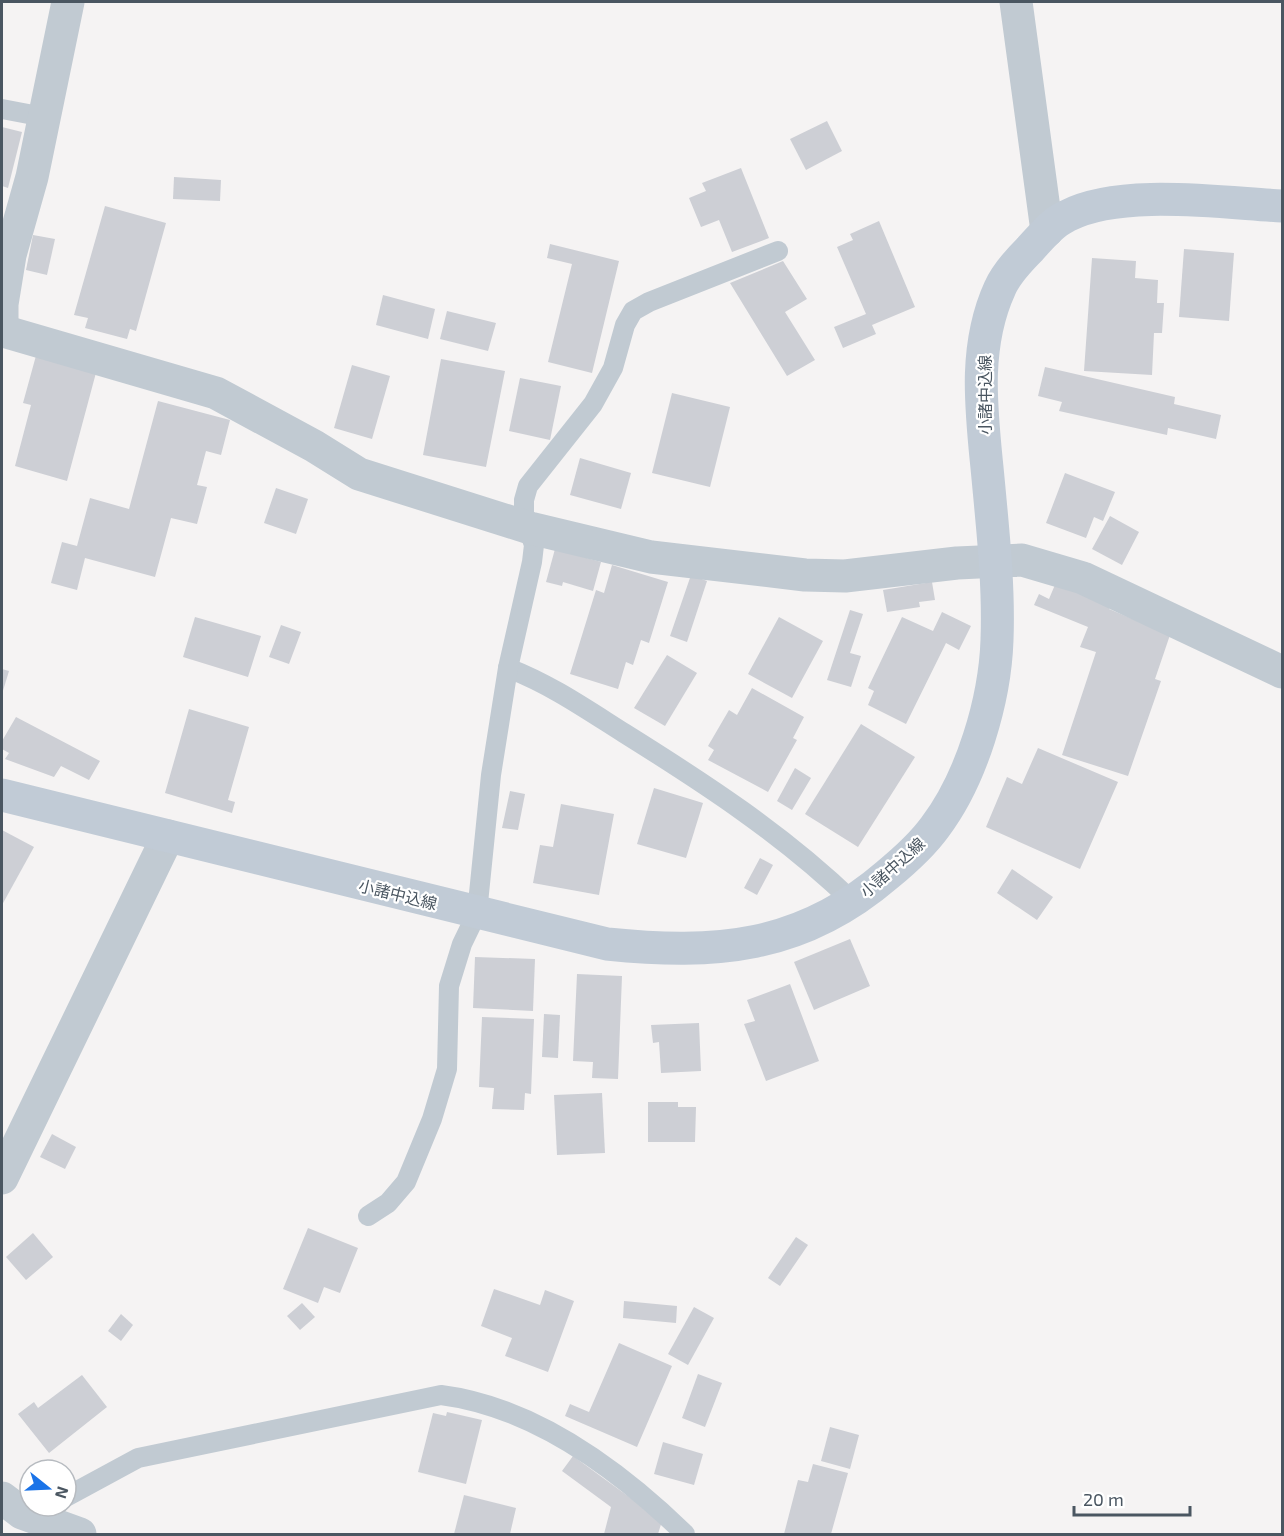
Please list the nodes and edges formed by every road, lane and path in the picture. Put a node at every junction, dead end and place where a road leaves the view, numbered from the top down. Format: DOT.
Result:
graph roads {
  1 [pos="68,2"];
  2 [pos="1016,2"];
  3 [pos="2,109"];
  4 [pos="44,117"];
  5 [pos="1282,206"];
  6 [pos="1047,231"];
  7 [pos="778,251"];
  8 [pos="2,330"];
  9 [pos="530,528"];
  10 [pos="996,561"];
  11 [pos="508,668"];
  12 [pos="1282,672"];
  13 [pos="2,795"];
  14 [pos="168,836"];
  15 [pos="852,902"];
  16 [pos="477,913"];
  17 [pos="2,1178"];
  18 [pos="368,1216"];
  19 [pos="78,1488"];
  20 [pos="2,1498"];
  21 [pos="18,1510"];
  22 [pos="65,1518"];
  23 [pos="80,1534"];
  24 [pos="685,1534"];
  1 -- 4 [label="street"];
  2 -- 6 [label="street"];
  3 -- 4 [label="lane"];
  4 -- 8 [label="street"];
  5 -- 6 [label="main road, 小諸中込線"];
  6 -- 10 [label="main road, 小諸中込線"];
  7 -- 9 [label="lane"];
  8 -- 9 [label="street"];
  9 -- 10 [label="street"];
  9 -- 11 [label="lane"];
  10 -- 12 [label="street"];
  10 -- 15 [label="main road, 小諸中込線"];
  11 -- 15 [label="lane"];
  11 -- 16 [label="lane"];
  13 -- 14 [label="main road, 小諸中込線"];
  14 -- 16 [label="main road, 小諸中込線"];
  14 -- 17 [label="street"];
  15 -- 16 [label="main road, 小諸中込線"];
  16 -- 18 [label="lane"];
  19 -- 24 [label="lane"];
  20 -- 21 [label="street"];
  22 -- 23 [label="street"];
}
